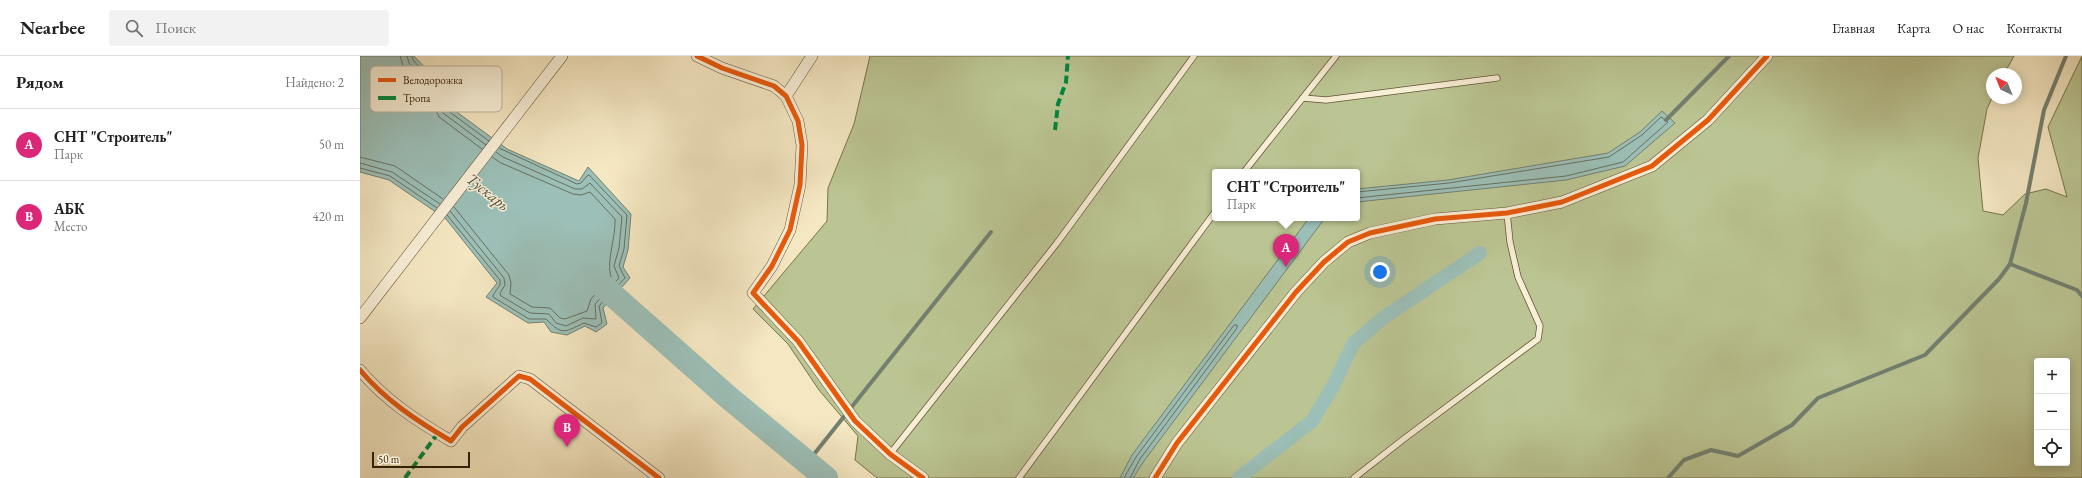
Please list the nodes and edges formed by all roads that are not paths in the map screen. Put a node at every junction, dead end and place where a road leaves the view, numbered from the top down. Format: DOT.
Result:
graph roads {
  1 [pos="562,56"];
  2 [pos="697,56"];
  3 [pos="812,56"];
  4 [pos="1194,56"];
  5 [pos="1336,56"];
  6 [pos="1767,56"];
  7 [pos="1497,78"];
  8 [pos="786,96"];
  9 [pos="1303,98"];
  10 [pos="1246,169"];
  11 [pos="1507,213"];
  12 [pos="1212,216"];
  13 [pos="360,318"];
  14 [pos="360,370"];
  15 [pos="890,454"];
  16 [pos="659,478"];
  17 [pos="923,478"];
  18 [pos="1019,478"];
  19 [pos="1155,478"];
  20 [pos="1354,478"];
  1 -- 13 [label="street"];
  2 -- 8 [label="street"];
  3 -- 8 [label="street"];
  4 -- 15 [label="lane"];
  5 -- 9 [label="lane"];
  6 -- 11 [label="street"];
  7 -- 9 [label="lane"];
  8 -- 15 [label="street"];
  9 -- 10 [label="lane"];
  11 -- 19 [label="street"];
  11 -- 20 [label="lane"];
  12 -- 18 [label="lane"];
  14 -- 16 [label="street"];
  15 -- 17 [label="street"];
}
